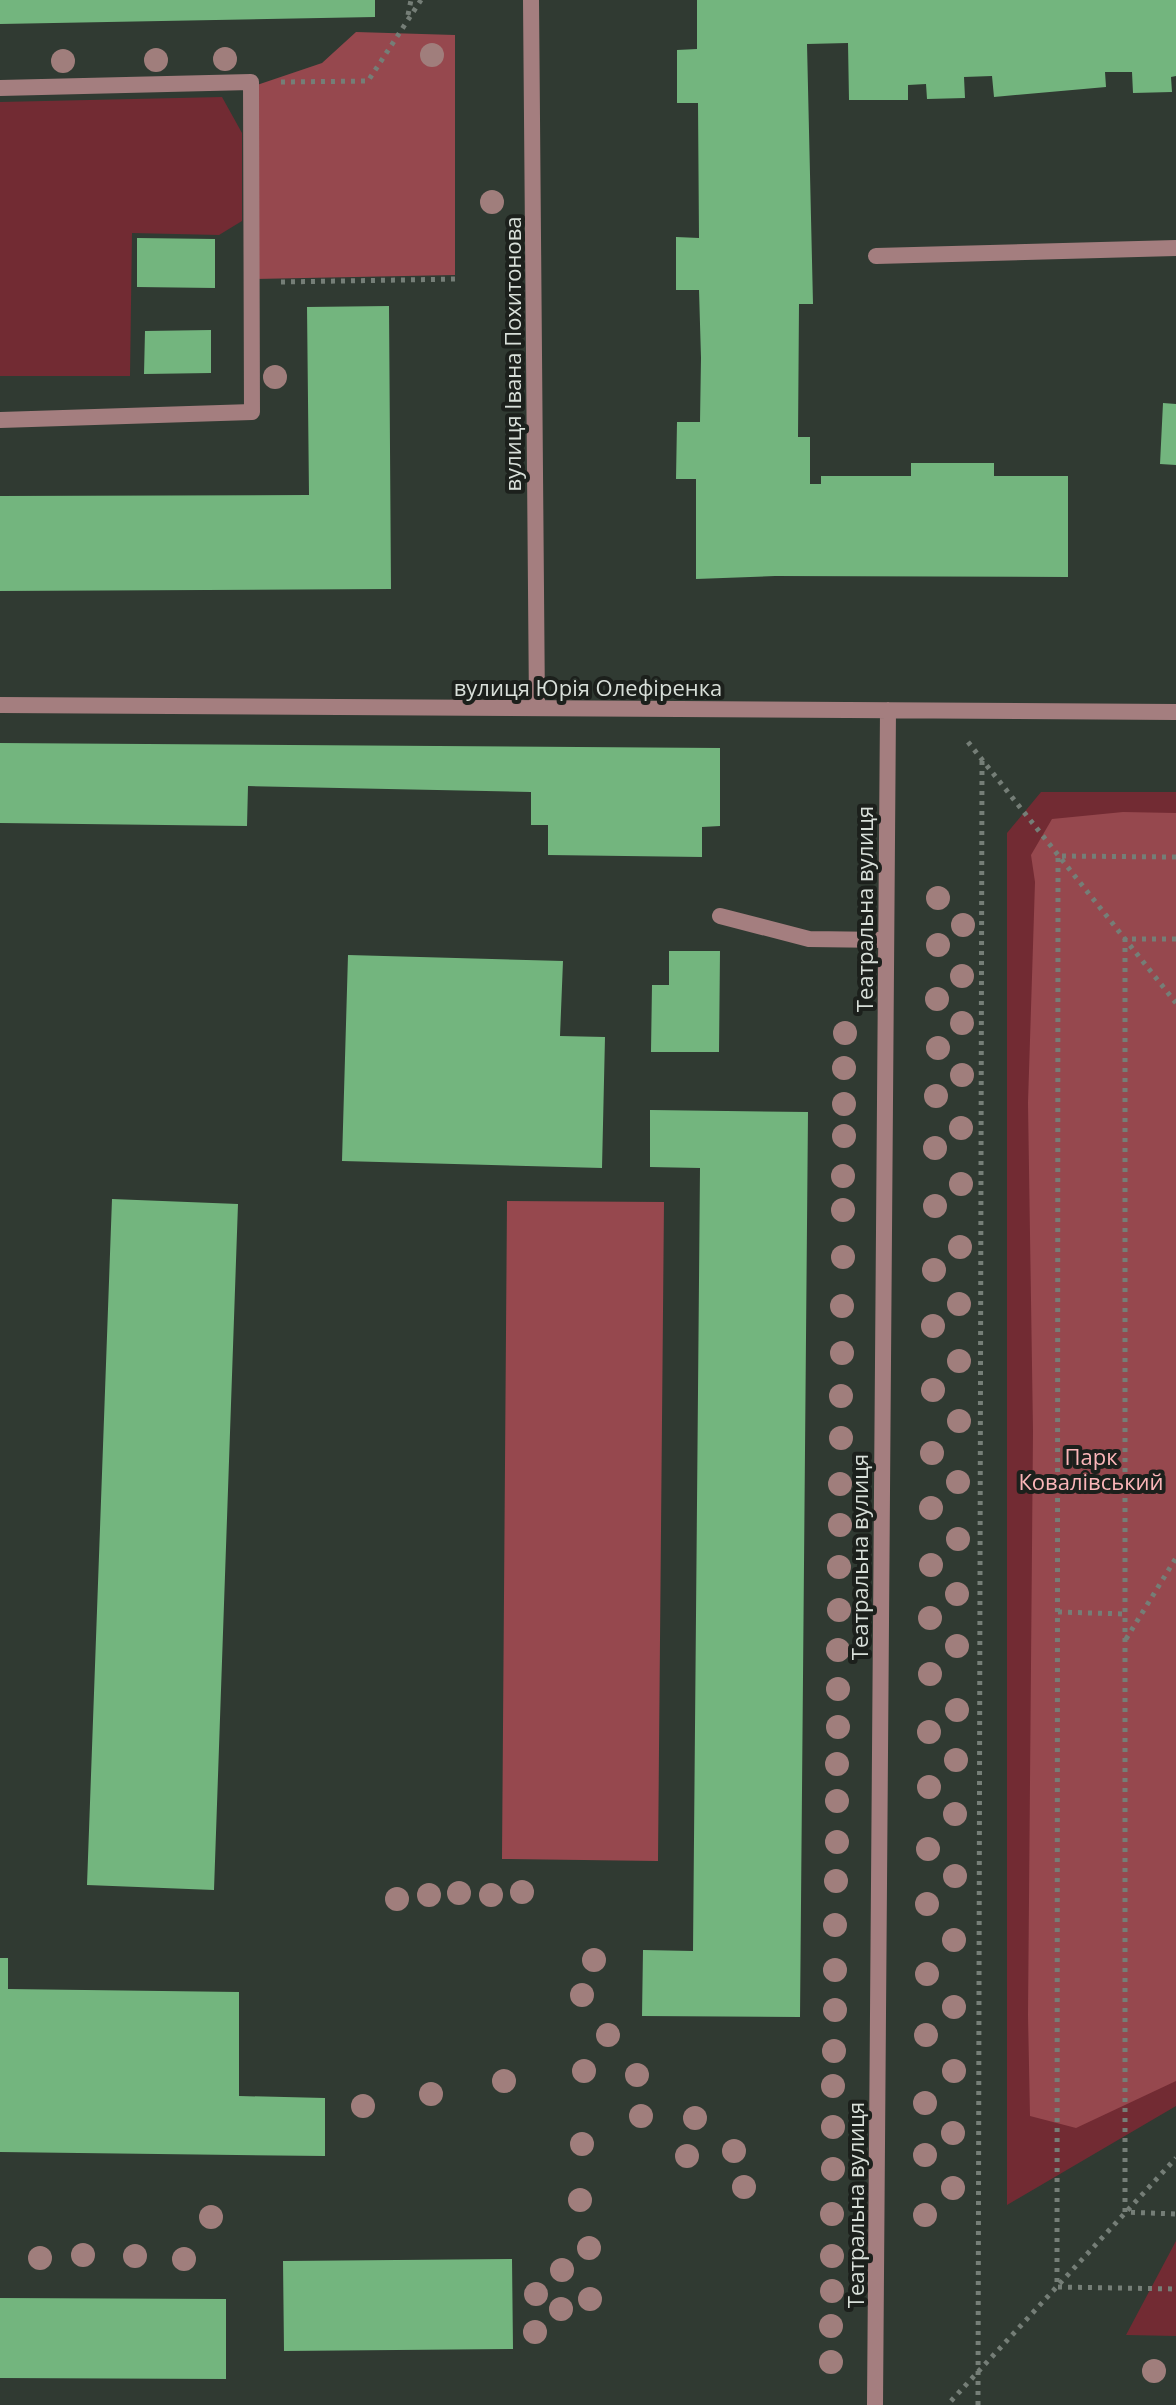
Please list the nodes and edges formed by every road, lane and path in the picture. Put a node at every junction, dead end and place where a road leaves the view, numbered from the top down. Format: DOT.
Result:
graph roads {
  1 [pos="411,0"];
  2 [pos="421,0"];
  3 [pos="531,0"];
  4 [pos="407,20"];
  5 [pos="251,82"];
  6 [pos="0,88"];
  7 [pos="1176,248"];
  8 [pos="876,256"];
  9 [pos="458,279"];
  10 [pos="252,282"];
  11 [pos="0,420"];
  12 [pos="0,705"];
  13 [pos="537,708"];
  14 [pos="888,710"];
  15 [pos="942,710"];
  16 [pos="1176,712"];
  17 [pos="982,760"];
  18 [pos="1058,856"];
  19 [pos="1176,857"];
  20 [pos="720,916"];
  21 [pos="1125,939"];
  22 [pos="1176,939"];
  23 [pos="886,940"];
  24 [pos="1176,1003"];
  25 [pos="1176,1558"];
  26 [pos="1058,1612"];
  27 [pos="1125,1614"];
  28 [pos="1125,1640"];
  29 [pos="1176,2158"];
  30 [pos="1125,2212"];
  31 [pos="1176,2214"];
  32 [pos="1057,2287"];
  33 [pos="1176,2289"];
  34 [pos="978,2373"];
  35 [pos="951,2401"];
  36 [pos="875,2405"];
  37 [pos="978,2405"];
  1 -- 4 [label="path"];
  2 -- 4 [label="path"];
  3 -- 13 [label="street, вулиця Івана Похитонова"];
  4 -- 5 [label="path"];
  5 -- 6 [label="street"];
  5 -- 10 [label="street"];
  7 -- 8 [label="street"];
  9 -- 10 [label="path"];
  10 -- 11 [label="street"];
  12 -- 13 [label="street, вулиця Юрія Олефіренка"];
  13 -- 14 [label="street, вулиця Юрія Олефіренка"];
  14 -- 15 [label="street, вулиця Юрія Олефіренка"];
  14 -- 23 [label="street, Театральна вулиця"];
  15 -- 16 [label="street, вулиця Юрія Олефіренка"];
  15 -- 17 [label="path"];
  17 -- 18 [label="path"];
  17 -- 34 [label="path"];
  18 -- 19 [label="path"];
  18 -- 21 [label="path"];
  18 -- 26 [label="path"];
  20 -- 23 [label="street"];
  21 -- 22 [label="path"];
  21 -- 24 [label="path"];
  21 -- 27 [label="path"];
  23 -- 36 [label="street, Театральна вулиця"];
  25 -- 28 [label="path"];
  26 -- 27 [label="path"];
  26 -- 32 [label="path"];
  27 -- 28 [label="path"];
  28 -- 30 [label="path"];
  29 -- 30 [label="path"];
  30 -- 31 [label="path"];
  30 -- 32 [label="path"];
  32 -- 33 [label="path"];
  32 -- 34 [label="path"];
  34 -- 35 [label="path"];
  34 -- 37 [label="path"];
}
